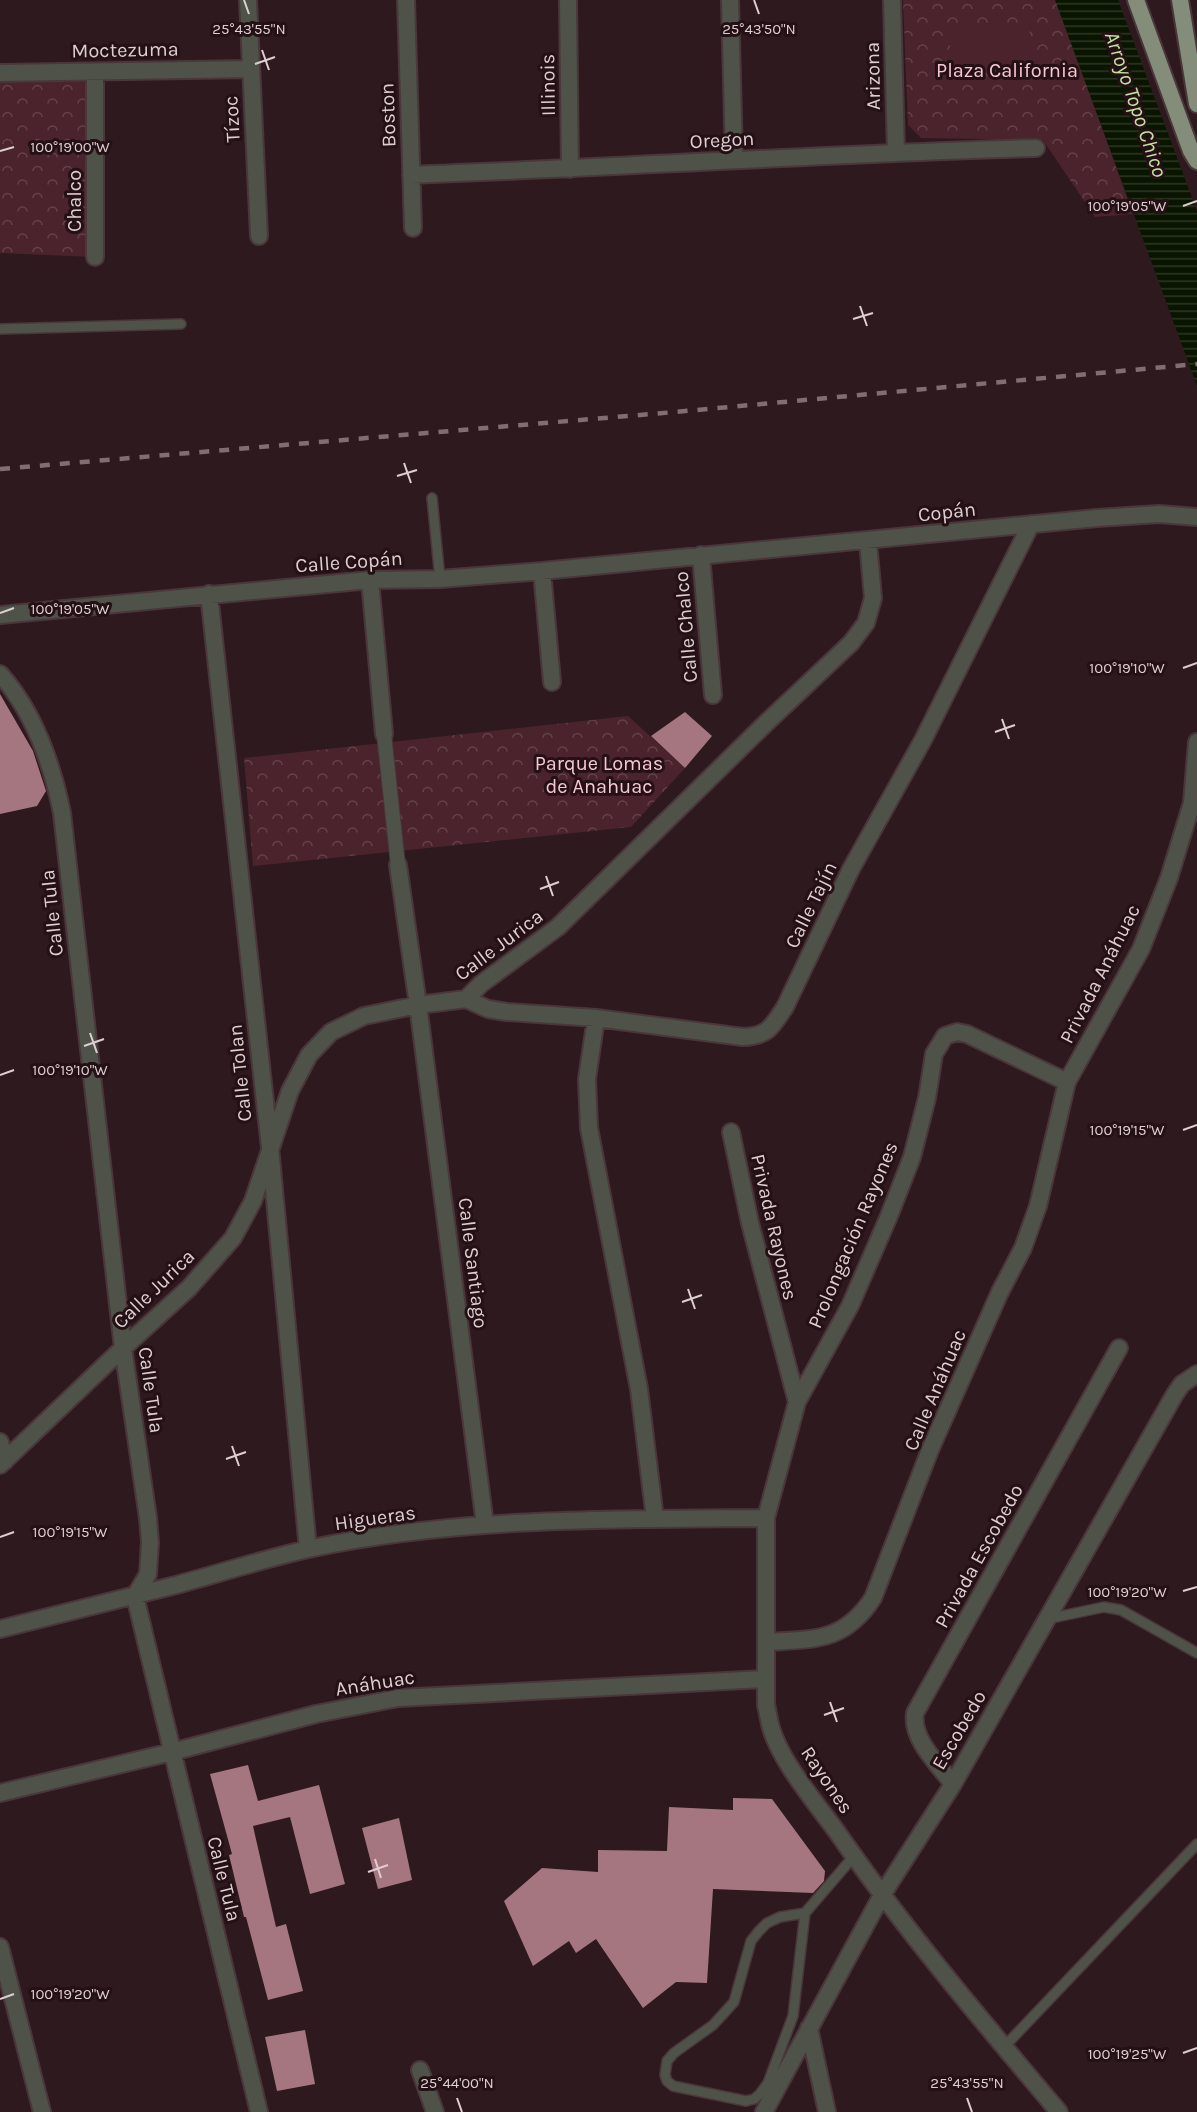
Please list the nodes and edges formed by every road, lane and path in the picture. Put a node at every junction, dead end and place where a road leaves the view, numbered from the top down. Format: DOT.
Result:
graph roads {
  1 [pos="248,0"];
  2 [pos="405,0"];
  3 [pos="568,0"];
  4 [pos="730,0"];
  5 [pos="892,0"];
  6 [pos="1136,0"];
  7 [pos="1180,0"];
  8 [pos="251,69"];
  9 [pos="95,72"];
  10 [pos="0,73"];
  11 [pos="1197,104"];
  12 [pos="1036,147"];
  13 [pos="896,152"];
  14 [pos="734,160"];
  15 [pos="1197,161"];
  16 [pos="570,169"];
  17 [pos="411,175"];
  18 [pos="413,228"];
  19 [pos="259,236"];
  20 [pos="95,257"];
  21 [pos="181,324"];
  22 [pos="0,329"];
  23 [pos="432,498"];
  24 [pos="1197,517"];
  25 [pos="1031,524"];
  26 [pos="868,541"];
  27 [pos="701,555"];
  28 [pos="542,571"];
  29 [pos="440,579"];
  30 [pos="370,580"];
  31 [pos="209,594"];
  32 [pos="0,615"];
  33 [pos="0,674"];
  34 [pos="552,682"];
  35 [pos="713,695"];
  36 [pos="384,734"];
  37 [pos="1197,743"];
  38 [pos="398,865"];
  39 [pos="466,999"];
  40 [pos="418,1005"];
  41 [pos="596,1018"];
  42 [pos="1068,1082"];
  43 [pos="731,1132"];
  44 [pos="270,1147"];
  45 [pos="123,1348"];
  46 [pos="1119,1348"];
  47 [pos="1197,1374"];
  48 [pos="797,1402"];
  49 [pos="0,1442"];
  50 [pos="3,1463"];
  51 [pos="766,1518"];
  52 [pos="655,1519"];
  53 [pos="485,1525"];
  54 [pos="308,1549"];
  55 [pos="135,1596"];
  56 [pos="1047,1619"];
  57 [pos="0,1629"];
  58 [pos="767,1642"];
  59 [pos="1197,1653"];
  60 [pos="766,1679"];
  61 [pos="172,1752"];
  62 [pos="953,1784"];
  63 [pos="0,1793"];
  64 [pos="1197,1844"];
  65 [pos="854,1856"];
  66 [pos="882,1895"];
  67 [pos="805,1913"];
  68 [pos="0,1947"];
  69 [pos="809,2028"];
  70 [pos="1004,2047"];
  71 [pos="420,2070"];
  72 [pos="42,2112"];
  73 [pos="259,2112"];
  74 [pos="435,2112"];
  75 [pos="764,2112"];
  76 [pos="827,2112"];
  77 [pos="1059,2112"];
  1 -- 8 [label="street, Tízoc"];
  2 -- 17 [label="street, Boston"];
  3 -- 16 [label="street, Illinois"];
  4 -- 14 [label="street"];
  5 -- 13 [label="street, Arizona"];
  6 -- 15 [label="highway"];
  7 -- 11 [label="highway"];
  8 -- 9 [label="street, Moctezuma"];
  8 -- 19 [label="street, Tízoc"];
  9 -- 10 [label="street, Moctezuma"];
  9 -- 20 [label="street, Chalco"];
  12 -- 13 [label="street, Oregon"];
  13 -- 14 [label="street, Oregon"];
  14 -- 16 [label="street, Oregon"];
  16 -- 17 [label="street, Oregon"];
  17 -- 18 [label="street, Boston"];
  21 -- 22 [label="lane"];
  23 -- 29 [label="lane"];
  24 -- 25 [label="street, Copán"];
  25 -- 26 [label="street, Copán"];
  25 -- 41 [label="street, Calle Tajín"];
  26 -- 27 [label="street, Copán"];
  26 -- 39 [label="street, Calle Jurica"];
  27 -- 28 [label="street, Calle Copán"];
  27 -- 35 [label="street, Calle Chalco"];
  28 -- 29 [label="street, Calle Copán"];
  28 -- 34 [label="street"];
  29 -- 30 [label="street, Calle Copán"];
  30 -- 31 [label="street, Calle Copán"];
  30 -- 36 [label="street"];
  31 -- 32 [label="street, Calle Copán"];
  31 -- 44 [label="street, Calle Tolan"];
  33 -- 45 [label="street, Calle Tula"];
  36 -- 38 [label="street"];
  37 -- 42 [label="street, Privada Anáhuac"];
  38 -- 40 [label="street, Calle Santiago"];
  39 -- 40 [label="street, Calle Jurica"];
  39 -- 41 [label="street, Calle Tajín"];
  40 -- 44 [label="street, Calle Jurica"];
  40 -- 53 [label="street, Calle Santiago"];
  41 -- 52 [label="street"];
  42 -- 48 [label="street, Prolongación Rayones"];
  42 -- 58 [label="street, Calle Anáhuac"];
  43 -- 48 [label="street, Privada Rayones"];
  44 -- 45 [label="street, Calle Jurica"];
  44 -- 54 [label="street, Calle Tolan"];
  45 -- 50 [label="street, Calle Jurica"];
  45 -- 55 [label="street, Calle Tula"];
  46 -- 62 [label="street, Privada Escobedo"];
  47 -- 56 [label="street, Escobedo"];
  48 -- 51 [label="street, Rayones"];
  49 -- 50 [label="street"];
  51 -- 52 [label="street, Higueras"];
  51 -- 58 [label="street, Rayones"];
  52 -- 53 [label="street, Higueras"];
  53 -- 54 [label="street, Higueras"];
  54 -- 55 [label="street, Higueras"];
  55 -- 57 [label="street, Higueras"];
  55 -- 61 [label="street, Calle Tula"];
  56 -- 59 [label="lane"];
  56 -- 62 [label="street, Escobedo"];
  58 -- 60 [label="street, Rayones"];
  60 -- 61 [label="street, Anáhuac"];
  60 -- 65 [label="street, Rayones"];
  61 -- 63 [label="street, Anáhuac"];
  61 -- 73 [label="street, Calle Tula"];
  62 -- 66 [label="street, Escobedo"];
  64 -- 70 [label="lane"];
  65 -- 66 [label="street, Rayones"];
  65 -- 67 [label="lane"];
  66 -- 69 [label="street, Escobedo"];
  66 -- 70 [label="street, Rayones"];
  67 -- 67 [label="lane"];
  68 -- 72 [label="street"];
  69 -- 75 [label="street, Escobedo"];
  69 -- 76 [label="street"];
  70 -- 77 [label="street, Rayones"];
  71 -- 74 [label="street"];
}
